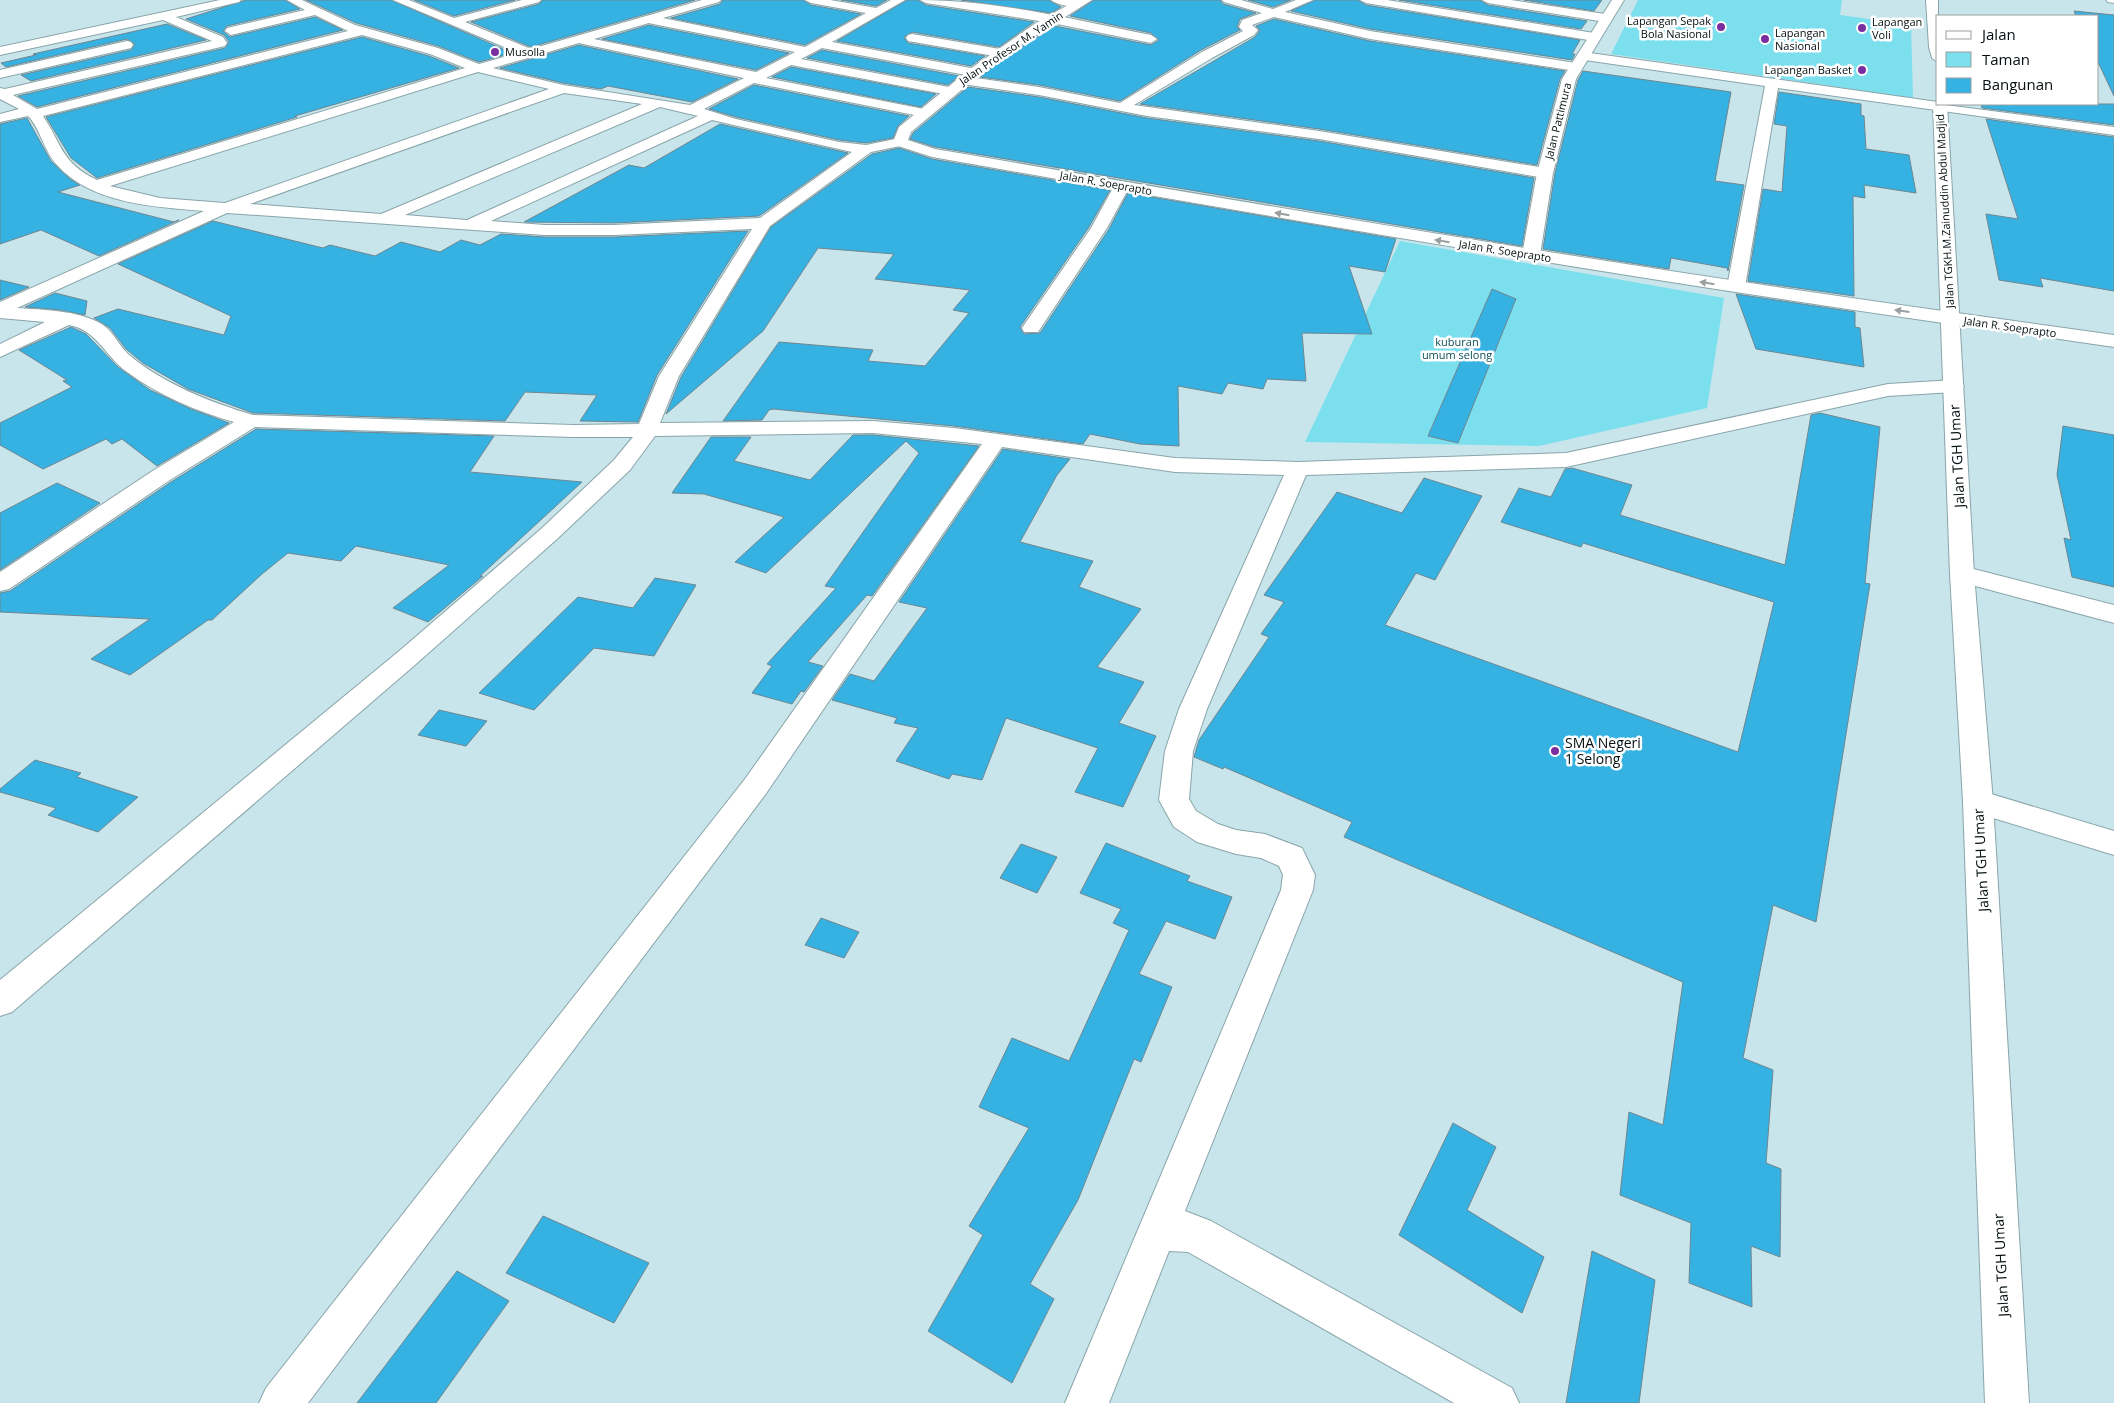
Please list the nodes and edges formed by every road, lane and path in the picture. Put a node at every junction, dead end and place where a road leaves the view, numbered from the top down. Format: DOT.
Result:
graph roads {
  1 [pos="235,0"];
  2 [pos="293,0"];
  3 [pos="399,0"];
  4 [pos="534,0"];
  5 [pos="715,0"];
  6 [pos="811,0"];
  7 [pos="899,0"];
  8 [pos="926,0"];
  9 [pos="1056,0"];
  10 [pos="1228,0"];
  11 [pos="1307,0"];
  12 [pos="1366,0"];
  13 [pos="1478,0"];
  14 [pos="1488,0"];
  15 [pos="1618,0"];
  16 [pos="1932,0"];
  17 [pos="697,2"];
  18 [pos="1083,2"];
  19 [pos="314,12"];
  20 [pos="877,12"];
  21 [pos="1276,12"];
  22 [pos="162,15"];
  23 [pos="1457,16"];
  24 [pos="1605,18"];
  25 [pos="649,19"];
  26 [pos="1052,19"];
  27 [pos="452,22"];
  28 [pos="231,31"];
  29 [pos="363,31"];
  30 [pos="1594,37"];
  31 [pos="912,38"];
  32 [pos="579,39"];
  33 [pos="1151,39"];
  34 [pos="821,44"];
  35 [pos="127,45"];
  36 [pos="1426,45"];
  37 [pos="0,51"];
  38 [pos="808,51"];
  39 [pos="1936,51"];
  40 [pos="530,53"];
  41 [pos="1000,53"];
  42 [pos="789,61"];
  43 [pos="1580,61"];
  44 [pos="478,68"];
  45 [pos="0,74"];
  46 [pos="966,76"];
  47 [pos="756,78"];
  48 [pos="1772,82"];
  49 [pos="564,89"];
  50 [pos="949,91"];
  51 [pos="1,93"];
  52 [pos="657,103"];
  53 [pos="1936,104"];
  54 [pos="1940,105"];
  55 [pos="1122,108"];
  56 [pos="692,109"];
  57 [pos="924,112"];
  58 [pos="32,113"];
  59 [pos="711,115"];
  60 [pos="0,118"];
  61 [pos="2114,131"];
  62 [pos="900,142"];
  63 [pos="866,148"];
  64 [pos="1545,173"];
  65 [pos="93,186"];
  66 [pos="1122,186"];
  67 [pos="222,209"];
  68 [pos="379,220"];
  69 [pos="764,223"];
  70 [pos="468,226"];
  71 [pos="1531,255"];
  72 [pos="1736,287"];
  73 [pos="0,310"];
  74 [pos="1950,318"];
  75 [pos="64,320"];
  76 [pos="1031,328"];
  77 [pos="2114,341"];
  78 [pos="0,351"];
  79 [pos="1954,386"];
  80 [pos="250,421"];
  81 [pos="645,432"];
  82 [pos="996,440"];
  83 [pos="1298,469"];
  84 [pos="1962,574"];
  85 [pos="0,582"];
  86 [pos="2114,614"];
  87 [pos="1978,802"];
  88 [pos="2114,843"];
  89 [pos="0,1001"];
  90 [pos="1157,1236"];
  91 [pos="281,1403"];
  92 [pos="1087,1403"];
  93 [pos="1497,1403"];
  94 [pos="2007,1403"];
  1 -- 22 [label="street"];
  2 -- 19 [label="street"];
  3 -- 27 [label="street"];
  4 -- 27 [label="street"];
  5 -- 17 [label="street"];
  6 -- 20 [label="street"];
  7 -- 20 [label="street"];
  8 -- 26 [label="street"];
  9 -- 18 [label="street"];
  10 -- 21 [label="street"];
  11 -- 21 [label="street"];
  12 -- 23 [label="street"];
  13 -- 23 [label="street"];
  14 -- 24 [label="street"];
  15 -- 24 [label="street, Jalan Pattimura"];
  16 -- 39 [label="street"];
  17 -- 25 [label="street"];
  18 -- 26 [label="street, Jalan Profesor M. Yamin"];
  19 -- 28 [label="street"];
  19 -- 29 [label="street"];
  20 -- 34 [label="street"];
  21 -- 36 [label="street"];
  21 -- 55 [label="street"];
  22 -- 37 [label="street"];
  22 -- 51 [label="street"];
  23 -- 30 [label="street"];
  23 -- 36 [label="street"];
  24 -- 30 [label="street, Jalan Pattimura"];
  25 -- 32 [label="street"];
  25 -- 38 [label="street"];
  26 -- 33 [label="street"];
  26 -- 41 [label="street, Jalan Profesor M. Yamin"];
  27 -- 40 [label="street"];
  29 -- 44 [label="street"];
  29 -- 58 [label="street"];
  30 -- 43 [label="street, Jalan Pattimura"];
  31 -- 41 [label="street"];
  32 -- 40 [label="street"];
  32 -- 47 [label="street"];
  34 -- 38 [label="street"];
  34 -- 46 [label="street"];
  35 -- 45 [label="street"];
  36 -- 43 [label="street"];
  38 -- 42 [label="street"];
  40 -- 44 [label="street"];
  41 -- 46 [label="street, Jalan Profesor M. Yamin"];
  42 -- 47 [label="street"];
  42 -- 50 [label="street"];
  43 -- 48 [label="street"];
  43 -- 64 [label="street, Jalan Pattimura"];
  44 -- 49 [label="street"];
  44 -- 65 [label="street"];
  46 -- 50 [label="street, Jalan Profesor M. Yamin"];
  46 -- 55 [label="street"];
  47 -- 56 [label="street"];
  47 -- 57 [label="street"];
  48 -- 53 [label="street"];
  48 -- 72 [label="street"];
  49 -- 52 [label="street"];
  49 -- 67 [label="street"];
  50 -- 57 [label="street, Jalan Profesor M. Yamin"];
  51 -- 58 [label="street"];
  52 -- 56 [label="street"];
  52 -- 68 [label="street"];
  54 -- 61 [label="street"];
  54 -- 74 [label="street, Jalan TGKH.M.Zainuddin Abdul Madjid"];
  55 -- 64 [label="street"];
  56 -- 59 [label="street"];
  57 -- 62 [label="street, Jalan Profesor M. Yamin"];
  58 -- 60 [label="street"];
  58 -- 65 [label="street"];
  59 -- 63 [label="street"];
  59 -- 70 [label="street"];
  62 -- 63 [label="street"];
  62 -- 66 [label="street, Jalan R. Soeprapto"];
  63 -- 69 [label="street"];
  64 -- 71 [label="street, Jalan Pattimura"];
  65 -- 67 [label="street"];
  71 -- 66 [label="street, Jalan R. Soeprapto, one-way"];
  66 -- 76 [label="street"];
  67 -- 68 [label="street"];
  67 -- 73 [label="street"];
  68 -- 70 [label="street"];
  69 -- 70 [label="street"];
  69 -- 81 [label="street"];
  72 -- 71 [label="street, Jalan R. Soeprapto, one-way"];
  74 -- 72 [label="street, Jalan R. Soeprapto, one-way"];
  73 -- 75 [label="street"];
  74 -- 77 [label="street, Jalan R. Soeprapto"];
  74 -- 79 [label="street, Jalan TGH Umar"];
  75 -- 78 [label="street"];
  75 -- 80 [label="street"];
  79 -- 83 [label="street"];
  79 -- 84 [label="street, Jalan TGH Umar"];
  80 -- 81 [label="street"];
  80 -- 85 [label="street"];
  81 -- 82 [label="street"];
  81 -- 89 [label="street"];
  82 -- 83 [label="street"];
  82 -- 91 [label="street"];
  83 -- 90 [label="street"];
  84 -- 86 [label="street"];
  84 -- 87 [label="street, Jalan TGH Umar"];
  87 -- 88 [label="street"];
  87 -- 94 [label="street, Jalan TGH Umar"];
  90 -- 92 [label="street"];
  90 -- 93 [label="street"];
}
